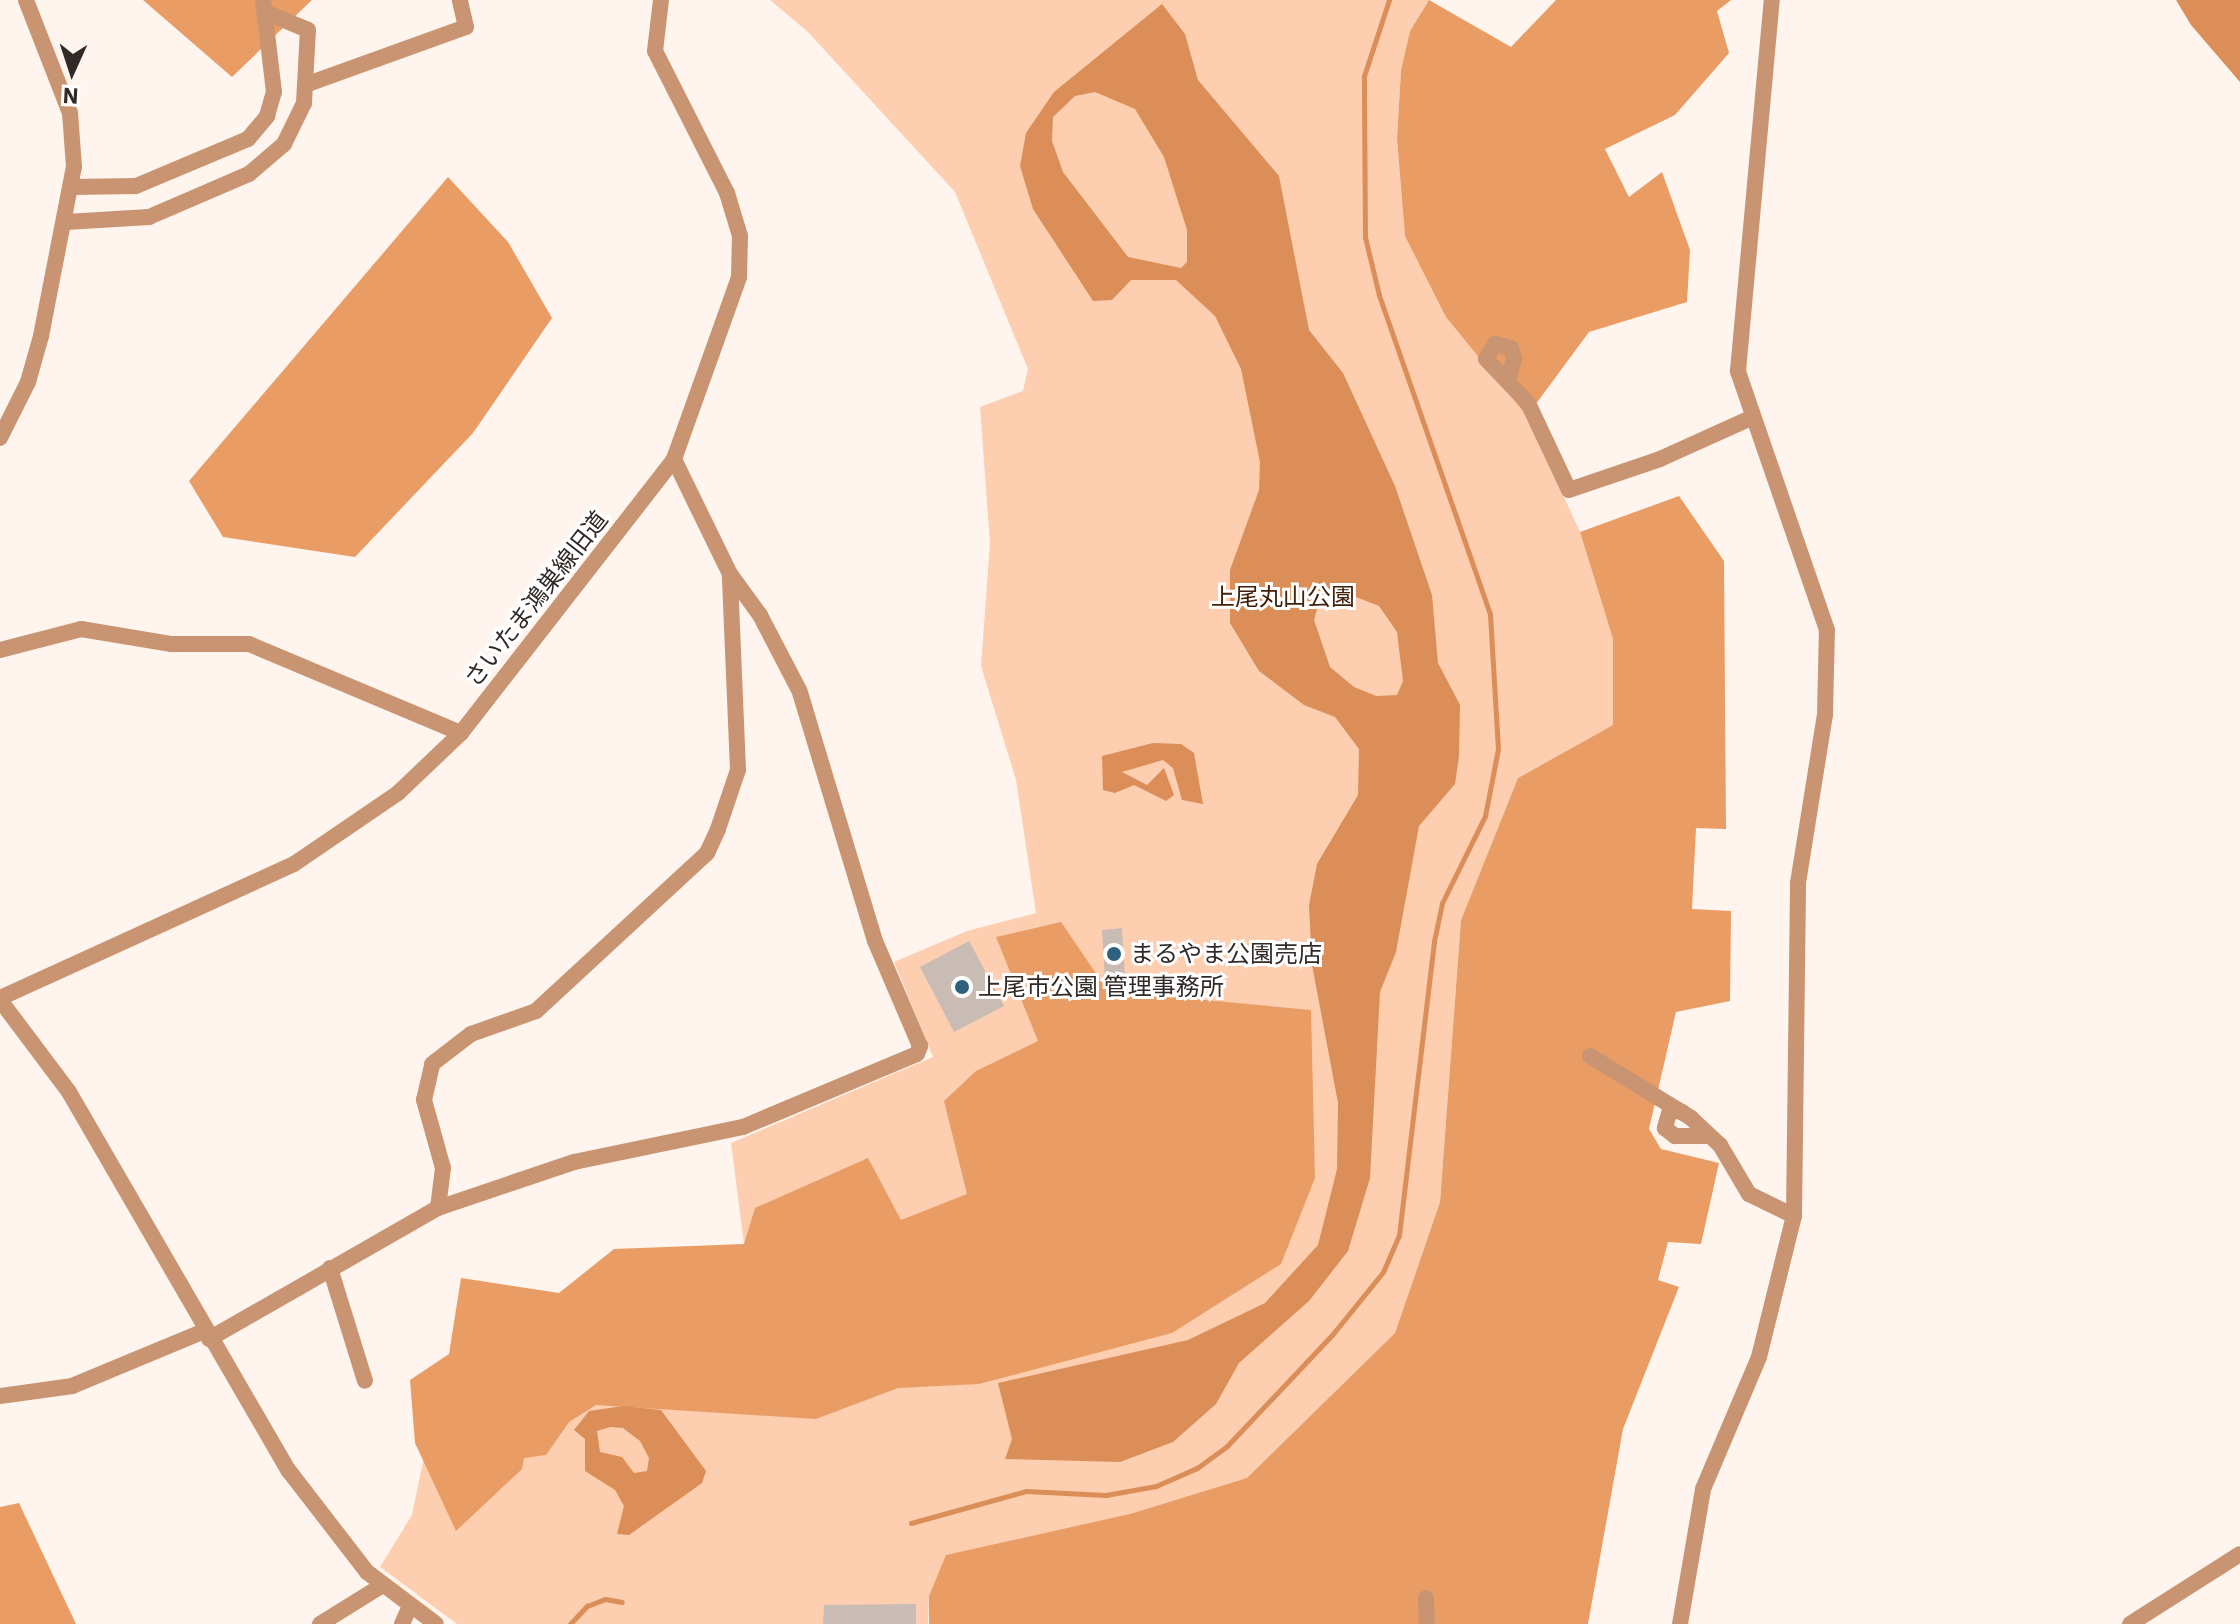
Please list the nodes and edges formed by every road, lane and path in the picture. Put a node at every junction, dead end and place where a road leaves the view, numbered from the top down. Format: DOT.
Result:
graph roads {
  1 [pos="26,0"];
  2 [pos="460,0"];
  3 [pos="661,0"];
  4 [pos="1772,0"];
  5 [pos="264,6"];
  6 [pos="305,85"];
  7 [pos="72,187"];
  8 [pos="66,222"];
  9 [pos="1508,381"];
  10 [pos="1751,418"];
  11 [pos="0,438"];
  12 [pos="674,459"];
  13 [pos="730,574"];
  14 [pos="0,650"];
  15 [pos="461,733"];
  16 [pos="0,999"];
  17 [pos="1590,1056"];
  18 [pos="1682,1112"];
  19 [pos="1707,1136"];
  20 [pos="438,1208"];
  21 [pos="1794,1216"];
  22 [pos="330,1268"];
  23 [pos="206,1335"];
  24 [pos="365,1381"];
  25 [pos="0,1396"];
  26 [pos="2240,1554"];
  27 [pos="381,1586"];
  28 [pos="1426,1598"];
  29 [pos="406,1616"];
  30 [pos="320,1624"];
  31 [pos="436,1624"];
  32 [pos="1427,1624"];
  33 [pos="1680,1624"];
  34 [pos="2130,1624"];
  1 -- 7 [label="street"];
  2 -- 6 [label="street"];
  3 -- 12 [label="street, さいたま鴻巣線旧道"];
  4 -- 10 [label="street"];
  5 -- 6 [label="street"];
  5 -- 7 [label="street"];
  6 -- 8 [label="street"];
  7 -- 8 [label="street"];
  8 -- 11 [label="street"];
  9 -- 10 [label="street"];
  10 -- 21 [label="street"];
  12 -- 13 [label="street"];
  12 -- 15 [label="street, さいたま鴻巣線旧道"];
  13 -- 20 [label="street"];
  13 -- 20 [label="street"];
  14 -- 15 [label="street"];
  15 -- 16 [label="street, さいたま鴻巣線旧道"];
  16 -- 23 [label="street"];
  17 -- 18 [label="street"];
  18 -- 19 [label="street"];
  18 -- 19 [label="street"];
  19 -- 21 [label="street"];
  20 -- 22 [label="street"];
  21 -- 33 [label="street"];
  22 -- 23 [label="street"];
  22 -- 24 [label="street"];
  23 -- 25 [label="street"];
  23 -- 27 [label="street"];
  26 -- 34 [label="street"];
  27 -- 29 [label="street"];
  27 -- 30 [label="street"];
  28 -- 32 [label="street"];
  29 -- 31 [label="street"];
}
